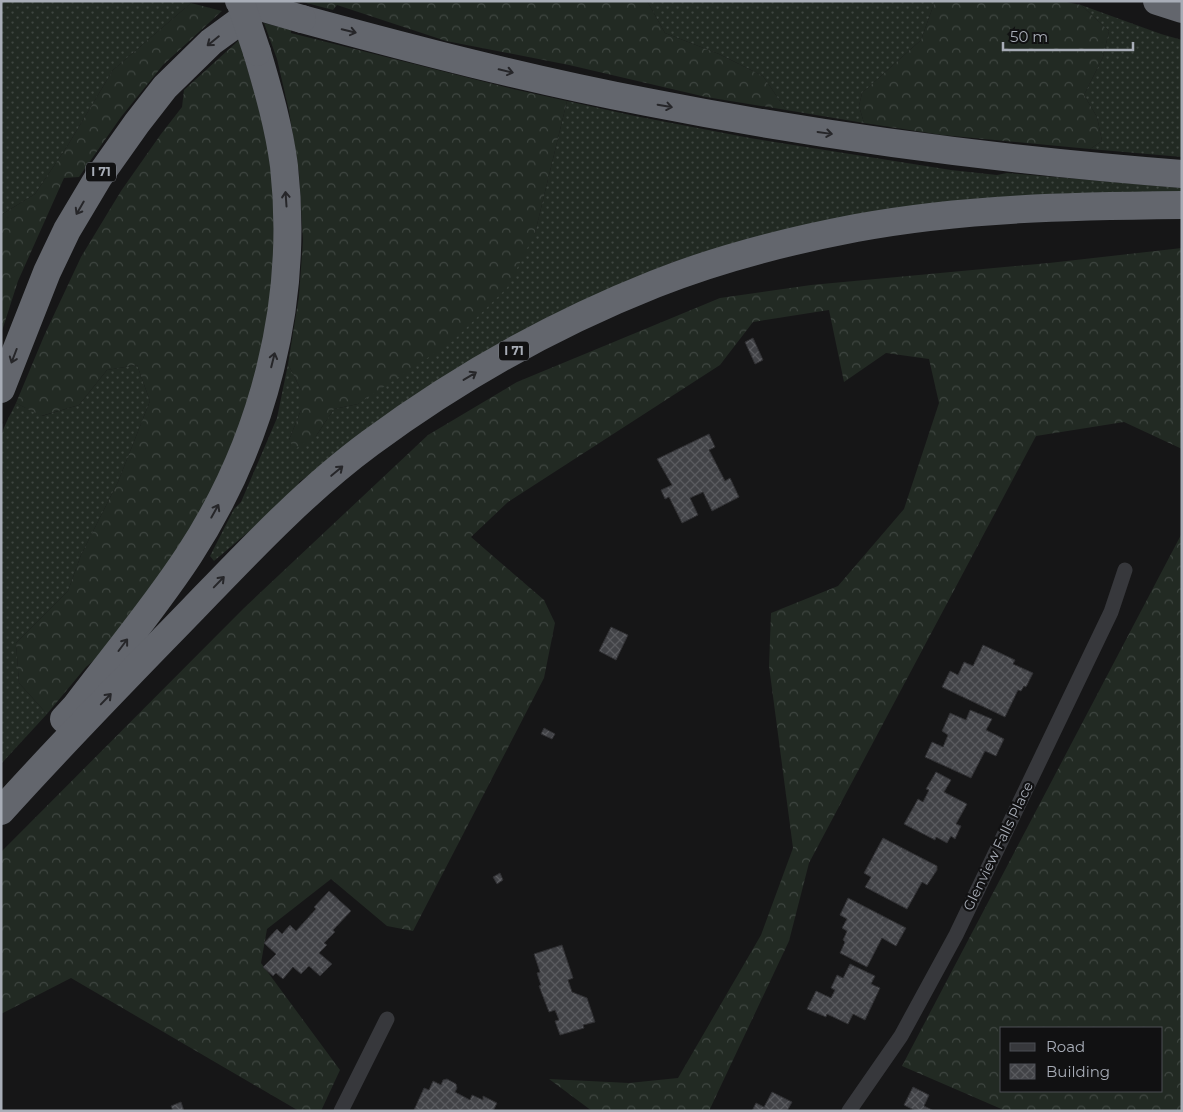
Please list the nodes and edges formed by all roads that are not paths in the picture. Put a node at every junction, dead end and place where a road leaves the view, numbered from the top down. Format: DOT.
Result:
graph roads {
  1 [pos="240,1"];
  2 [pos="266,1"];
  3 [pos="1157,1"];
  4 [pos="1182,9"];
  5 [pos="1182,174"];
  6 [pos="1182,205"];
  7 [pos="1,390"];
  8 [pos="1125,570"];
  9 [pos="1,789"];
  10 [pos="1,811"];
  11 [pos="387,1018"];
  12 [pos="341,1111"];
  13 [pos="849,1111"];
  1 -- 5 [label="highway, one-way, bridge"];
  9 -- 1 [label="highway, one-way, bridge"];
  2 -- 7 [label="highway, I 71, one-way"];
  3 -- 4 [label="highway"];
  10 -- 6 [label="highway, I 71, one-way"];
  8 -- 13 [label="street, Glenview Falls Place"];
  11 -- 12 [label="street"];
}
